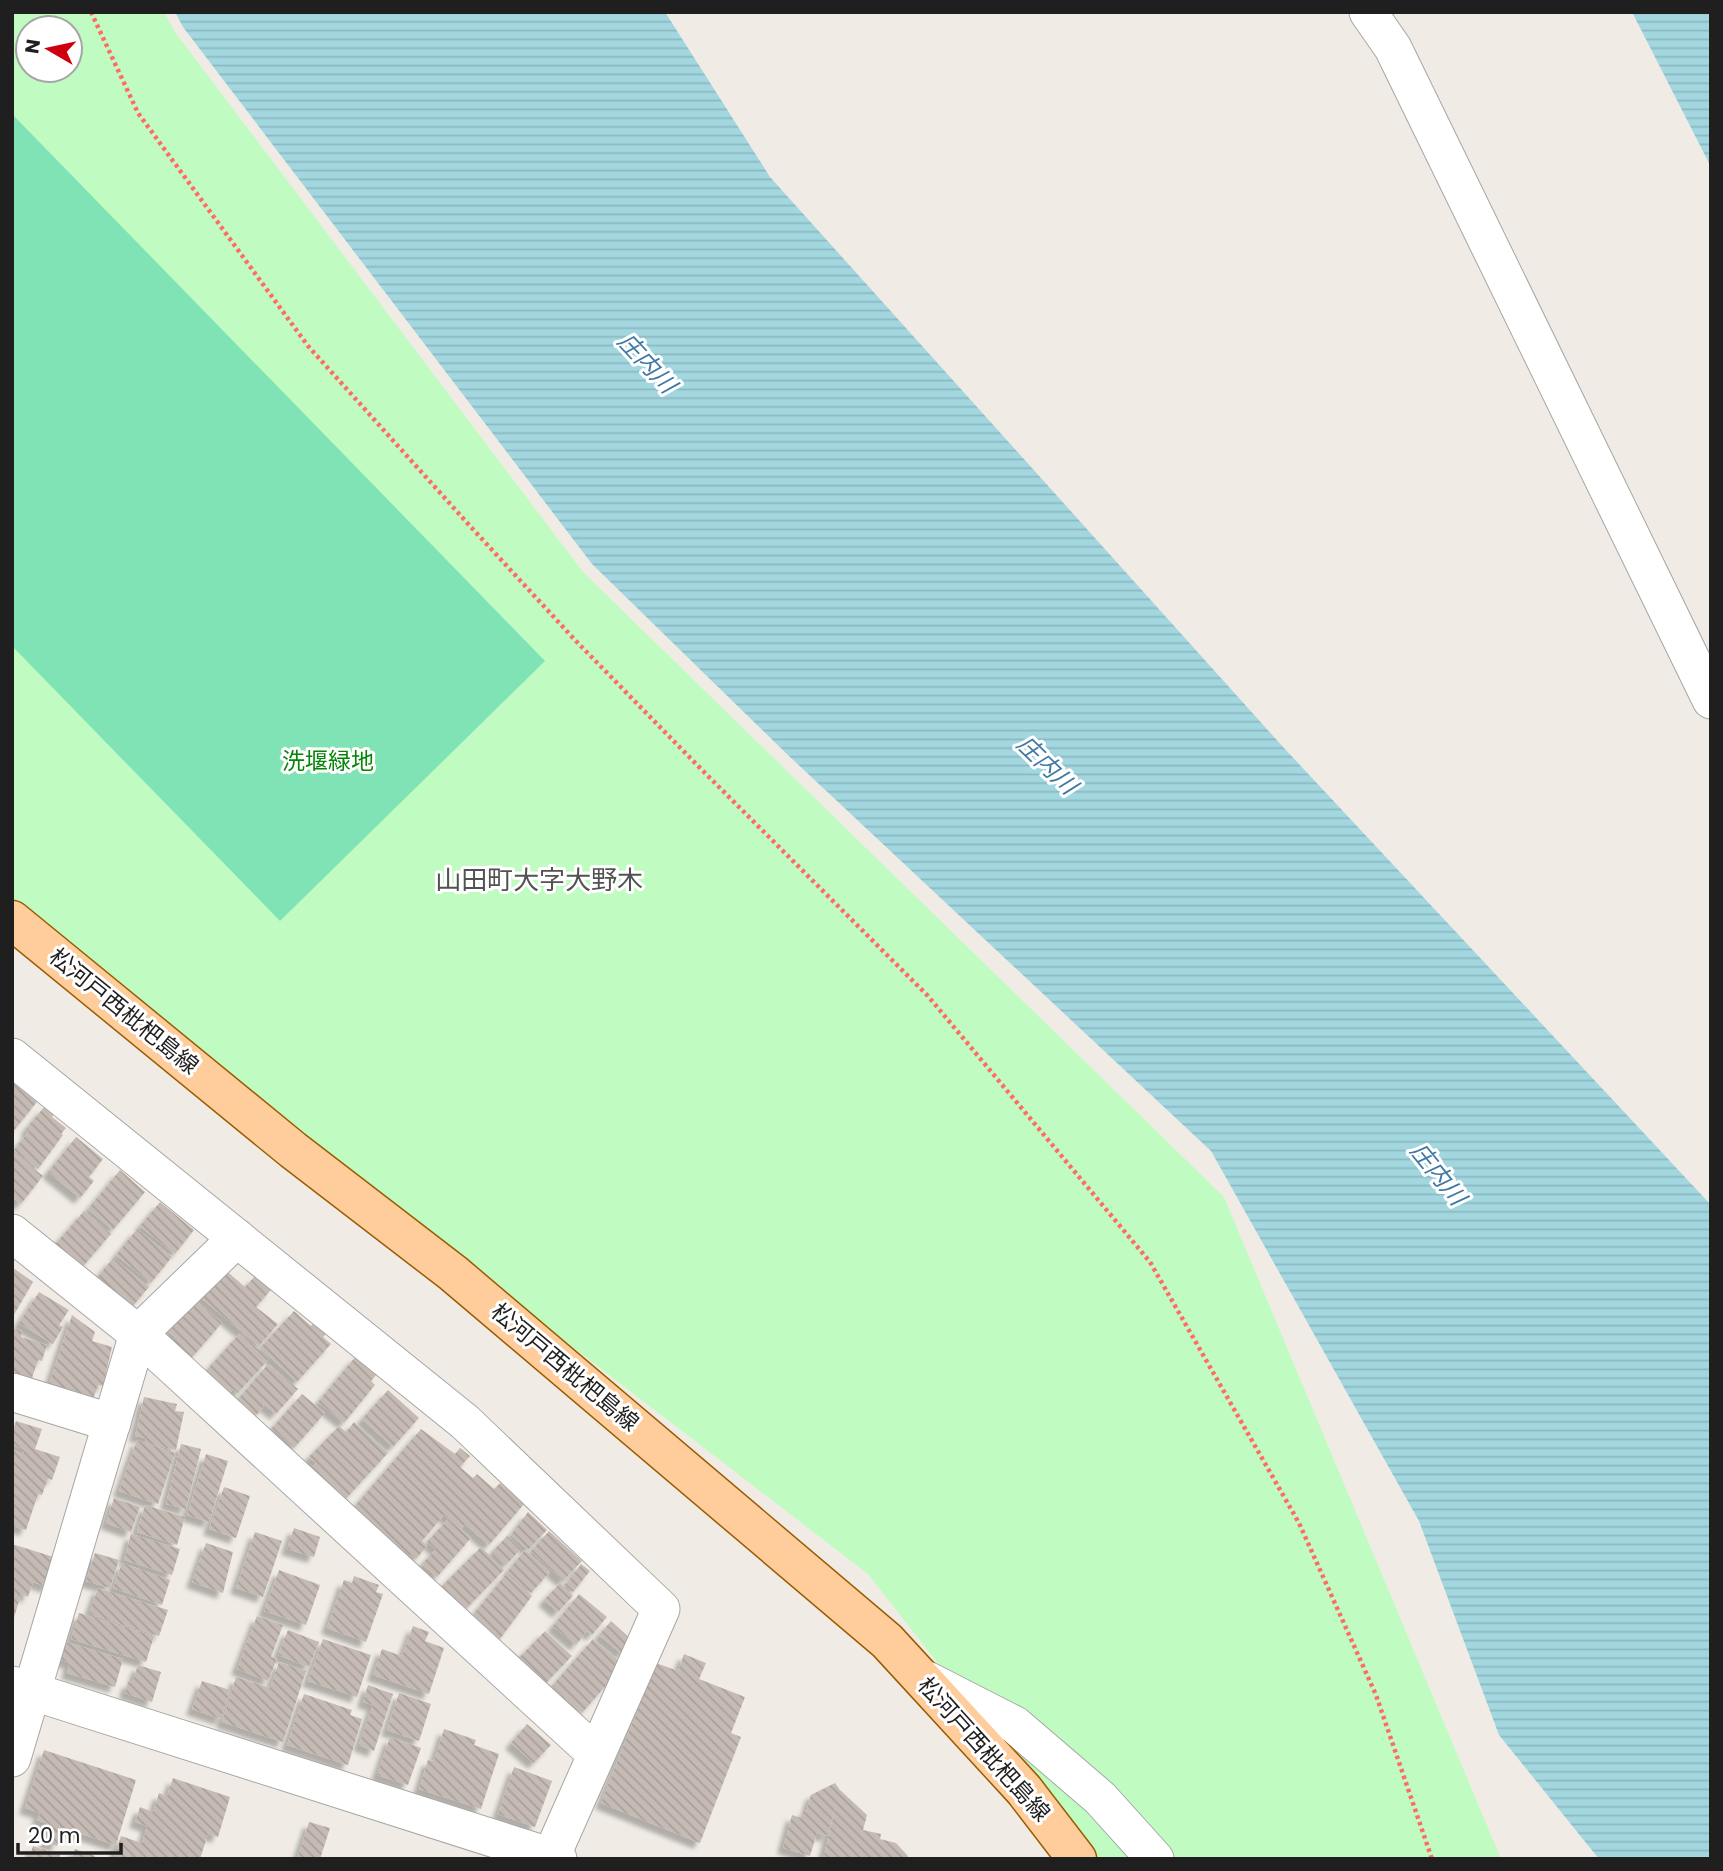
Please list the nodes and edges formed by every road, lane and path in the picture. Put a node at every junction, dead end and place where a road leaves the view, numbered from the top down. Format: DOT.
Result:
graph roads {
  1 [pos="91,12"];
  2 [pos="1368,12"];
  3 [pos="1711,701"];
  4 [pos="12,920"];
  5 [pos="12,1057"];
  6 [pos="12,1233"];
  7 [pos="237,1238"];
  8 [pos="138,1334"];
  9 [pos="12,1392"];
  10 [pos="112,1423"];
  11 [pos="920,1677"];
  12 [pos="22,1688"];
  13 [pos="596,1754"];
  14 [pos="12,1758"];
  15 [pos="554,1858"];
  16 [pos="1077,1859"];
  17 [pos="1155,1859"];
  18 [pos="1432,1859"];
  1 -- 18 [label="path"];
  2 -- 3 [label="street"];
  4 -- 11 [label="main road, 松河戸西枇杷島線"];
  5 -- 7 [label="street"];
  6 -- 8 [label="street"];
  7 -- 8 [label="street"];
  7 -- 13 [label="street"];
  8 -- 10 [label="street"];
  8 -- 13 [label="street"];
  9 -- 10 [label="street"];
  10 -- 12 [label="street"];
  11 -- 16 [label="main road, 松河戸西枇杷島線"];
  11 -- 17 [label="street"];
  12 -- 14 [label="street"];
  12 -- 15 [label="street"];
  13 -- 15 [label="street"];
}
